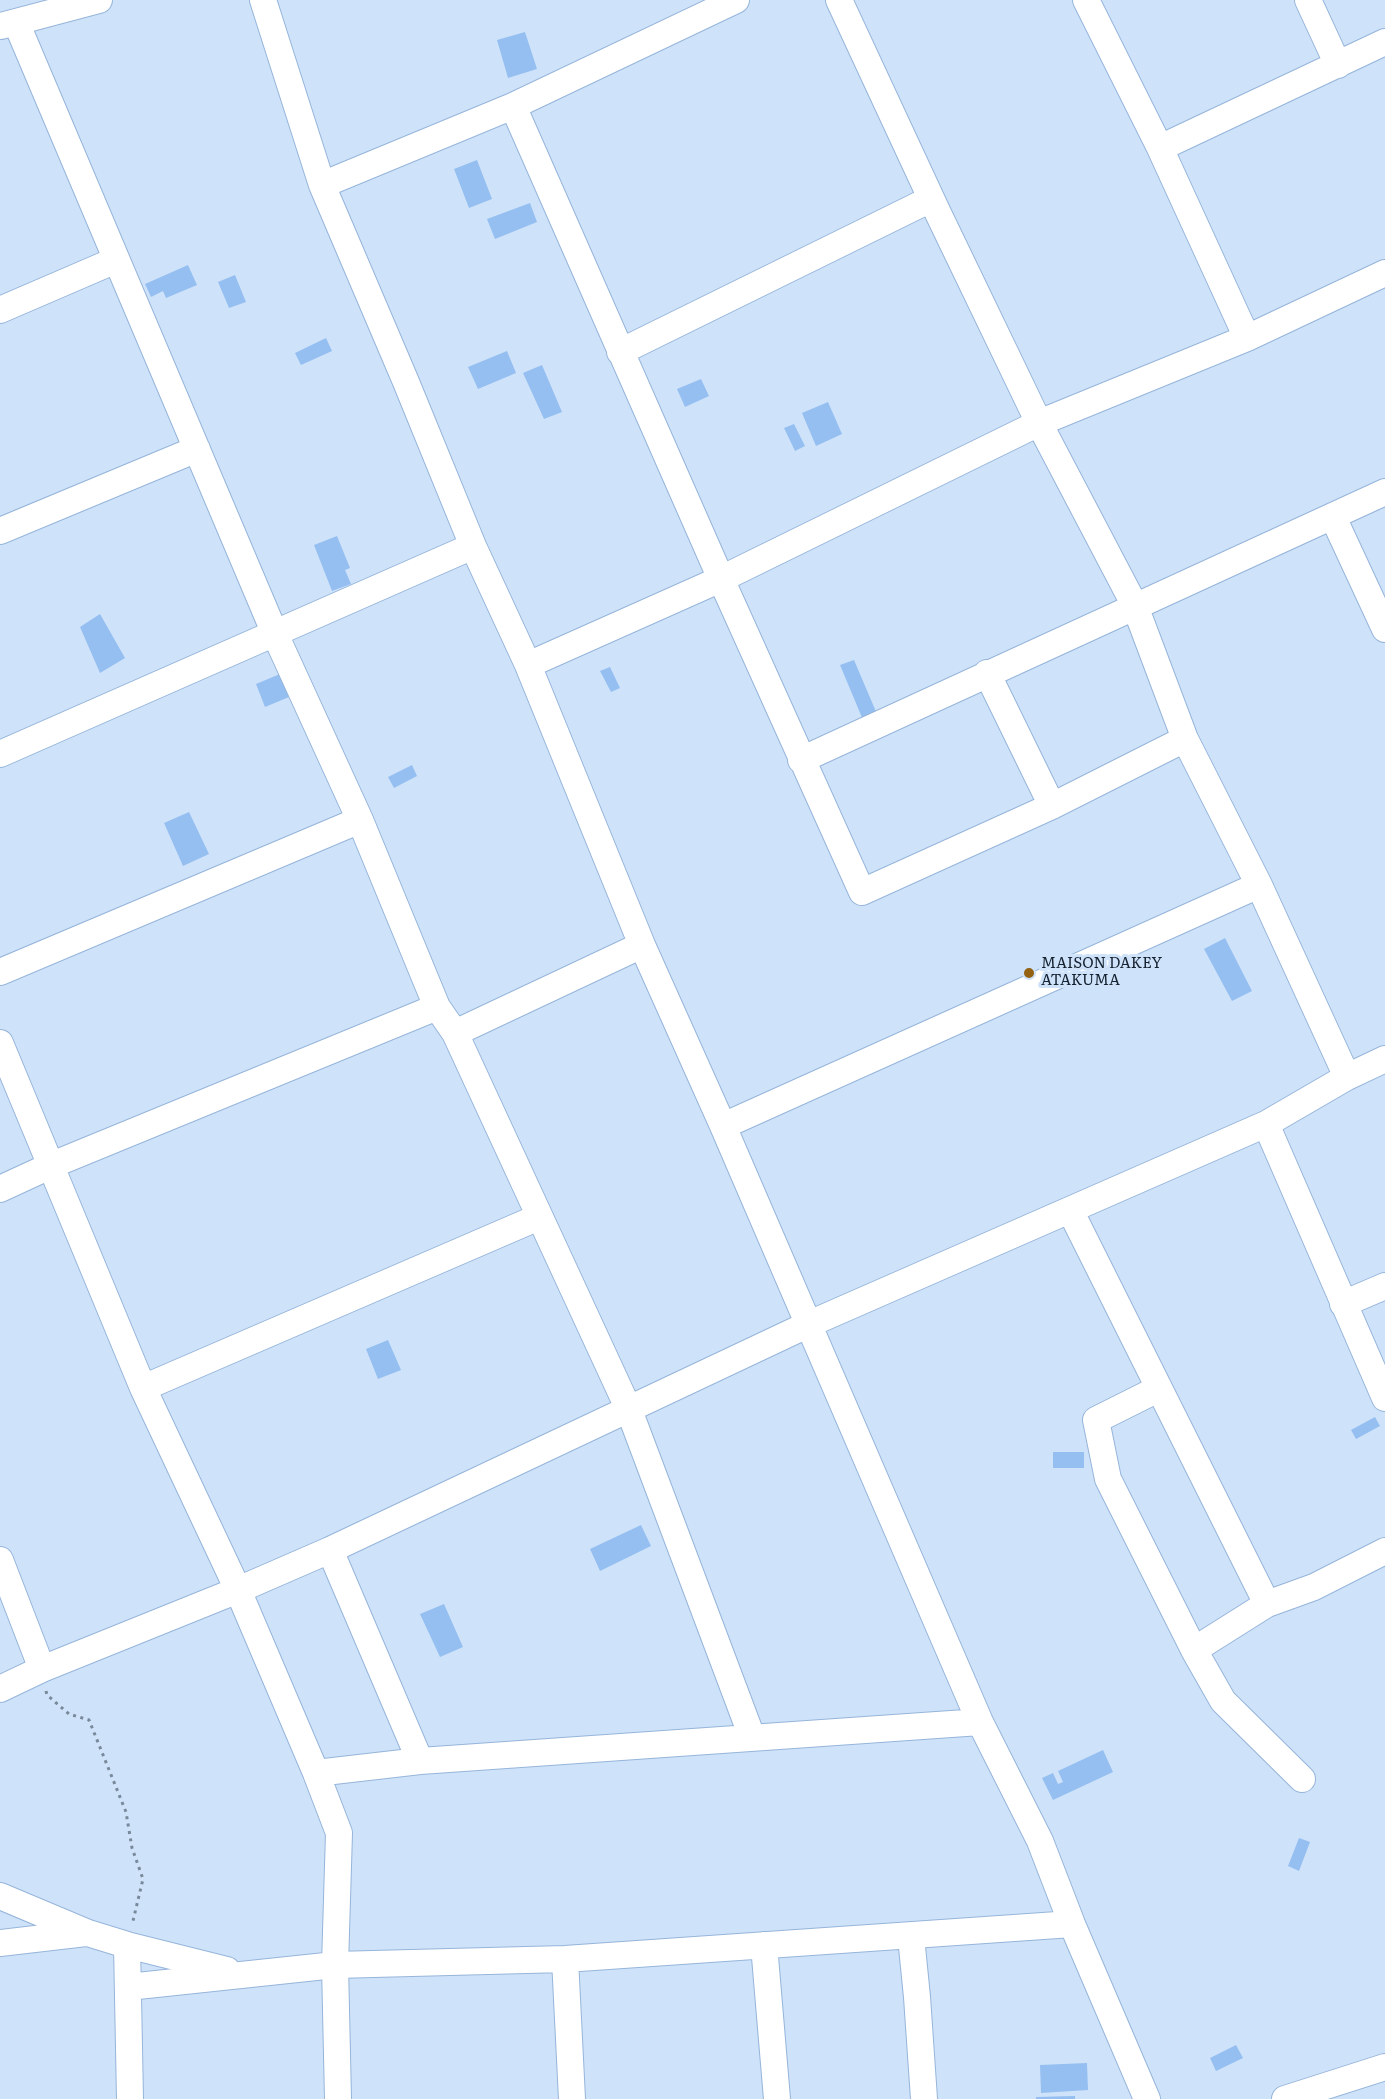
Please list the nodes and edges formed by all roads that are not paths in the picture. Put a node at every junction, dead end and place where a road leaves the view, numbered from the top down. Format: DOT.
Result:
graph roads {
  1 [pos="99,0"];
  2 [pos="263,0"];
  3 [pos="736,0"];
  4 [pos="839,0"];
  5 [pos="1086,0"];
  6 [pos="1308,0"];
  7 [pos="8,24"];
  8 [pos="1385,42"];
  9 [pos="1338,65"];
  10 [pos="513,106"];
  11 [pos="1160,148"];
  12 [pos="322,185"];
  13 [pos="931,199"];
  14 [pos="116,260"];
  15 [pos="1385,273"];
  16 [pos="0,310"];
  17 [pos="1247,338"];
  18 [pos="620,352"];
  19 [pos="1040,423"];
  20 [pos="197,449"];
  21 [pos="1385,492"];
  22 [pos="1333,517"];
  23 [pos="0,531"];
  24 [pos="473,546"];
  25 [pos="721,579"];
  26 [pos="1135,606"];
  27 [pos="1385,629"];
  28 [pos="275,634"];
  29 [pos="528,665"];
  30 [pos="987,673"];
  31 [pos="1185,739"];
  32 [pos="0,754"];
  33 [pos="801,760"];
  34 [pos="1052,806"];
  35 [pos="360,820"];
  36 [pos="1259,885"];
  37 [pos="642,945"];
  38 [pos="0,972"];
  39 [pos="437,1007"];
  40 [pos="455,1033"];
  41 [pos="0,1042"];
  42 [pos="1385,1059"];
  43 [pos="1347,1077"];
  44 [pos="1266,1124"];
  45 [pos="723,1126"];
  46 [pos="52,1165"];
  47 [pos="0,1188"];
  48 [pos="1070,1210"];
  49 [pos="539,1217"];
  50 [pos="1385,1286"];
  51 [pos="1343,1304"];
  52 [pos="807,1325"];
  53 [pos="143,1388"];
  54 [pos="1158,1389"];
  55 [pos="1385,1398"];
  56 [pos="629,1410"];
  57 [pos="330,1551"];
  58 [pos="1385,1551"];
  59 [pos="0,1560"];
  60 [pos="238,1590"];
  61 [pos="1267,1604"];
  62 [pos="1194,1650"];
  63 [pos="42,1669"];
  64 [pos="0,1689"];
  65 [pos="980,1722"];
  66 [pos="752,1737"];
  67 [pos="420,1761"];
  68 [pos="316,1773"];
  69 [pos="1302,1779"];
  70 [pos="0,1896"];
  71 [pos="1072,1924"];
  72 [pos="88,1933"];
  73 [pos="911,1937"];
  74 [pos="0,1943"];
  75 [pos="764,1945"];
  76 [pos="127,1946"];
  77 [pos="565,1959"];
  78 [pos="335,1965"];
  79 [pos="246,1974"];
  80 [pos="128,1987"];
  81 [pos="1385,2067"];
  82 [pos="130,2099"];
  83 [pos="338,2099"];
  84 [pos="572,2099"];
  85 [pos="777,2099"];
  86 [pos="924,2099"];
  87 [pos="1148,2099"];
  88 [pos="1285,2099"];
  1 -- 7 [label="street"];
  2 -- 12 [label="street"];
  3 -- 10 [label="street"];
  4 -- 13 [label="street"];
  5 -- 11 [label="street"];
  6 -- 9 [label="street"];
  7 -- 14 [label="street"];
  8 -- 9 [label="street"];
  9 -- 11 [label="street"];
  10 -- 12 [label="street"];
  10 -- 18 [label="street"];
  11 -- 17 [label="street"];
  12 -- 24 [label="street"];
  13 -- 18 [label="street"];
  13 -- 19 [label="street"];
  14 -- 16 [label="street"];
  14 -- 20 [label="street"];
  15 -- 17 [label="street"];
  17 -- 19 [label="street"];
  18 -- 25 [label="street"];
  19 -- 25 [label="street"];
  19 -- 26 [label="street"];
  20 -- 23 [label="street"];
  20 -- 28 [label="street"];
  21 -- 22 [label="street"];
  22 -- 26 [label="street"];
  22 -- 27 [label="street"];
  24 -- 28 [label="street"];
  24 -- 29 [label="street"];
  25 -- 29 [label="street"];
  25 -- 33 [label="street"];
  26 -- 30 [label="street"];
  26 -- 31 [label="street"];
  28 -- 32 [label="street"];
  28 -- 35 [label="street"];
  29 -- 37 [label="street"];
  30 -- 33 [label="street"];
  30 -- 34 [label="street"];
  31 -- 34 [label="street"];
  31 -- 36 [label="street"];
  33 -- 34 [label="street"];
  35 -- 38 [label="street"];
  35 -- 39 [label="street"];
  36 -- 43 [label="street"];
  36 -- 45 [label="street"];
  37 -- 40 [label="street"];
  37 -- 45 [label="street"];
  39 -- 40 [label="street"];
  39 -- 46 [label="street"];
  40 -- 49 [label="street"];
  41 -- 46 [label="street"];
  42 -- 43 [label="street"];
  43 -- 44 [label="street"];
  44 -- 48 [label="street"];
  44 -- 51 [label="street"];
  45 -- 52 [label="street"];
  46 -- 47 [label="street"];
  46 -- 53 [label="street"];
  48 -- 52 [label="street"];
  48 -- 54 [label="street"];
  49 -- 53 [label="street"];
  49 -- 56 [label="street"];
  50 -- 51 [label="street"];
  51 -- 55 [label="street"];
  52 -- 56 [label="street"];
  52 -- 65 [label="street"];
  53 -- 60 [label="street"];
  54 -- 61 [label="street"];
  54 -- 62 [label="street"];
  56 -- 57 [label="street"];
  56 -- 66 [label="street"];
  57 -- 60 [label="street"];
  57 -- 67 [label="street"];
  58 -- 61 [label="street"];
  59 -- 63 [label="street"];
  60 -- 63 [label="street"];
  60 -- 68 [label="street"];
  61 -- 62 [label="street"];
  62 -- 69 [label="street"];
  63 -- 64 [label="street"];
  65 -- 66 [label="street"];
  65 -- 71 [label="street"];
  66 -- 67 [label="street"];
  67 -- 68 [label="street"];
  68 -- 78 [label="street"];
  70 -- 72 [label="street"];
  71 -- 73 [label="street"];
  71 -- 87 [label="street"];
  72 -- 74 [label="street"];
  72 -- 76 [label="street"];
  73 -- 75 [label="street"];
  73 -- 86 [label="street"];
  75 -- 77 [label="street"];
  75 -- 85 [label="street"];
  76 -- 79 [label="street"];
  76 -- 80 [label="street"];
  77 -- 78 [label="street"];
  77 -- 84 [label="street"];
  78 -- 79 [label="street"];
  78 -- 83 [label="street"];
  79 -- 80 [label="street"];
  80 -- 82 [label="street"];
  81 -- 88 [label="street"];
}
